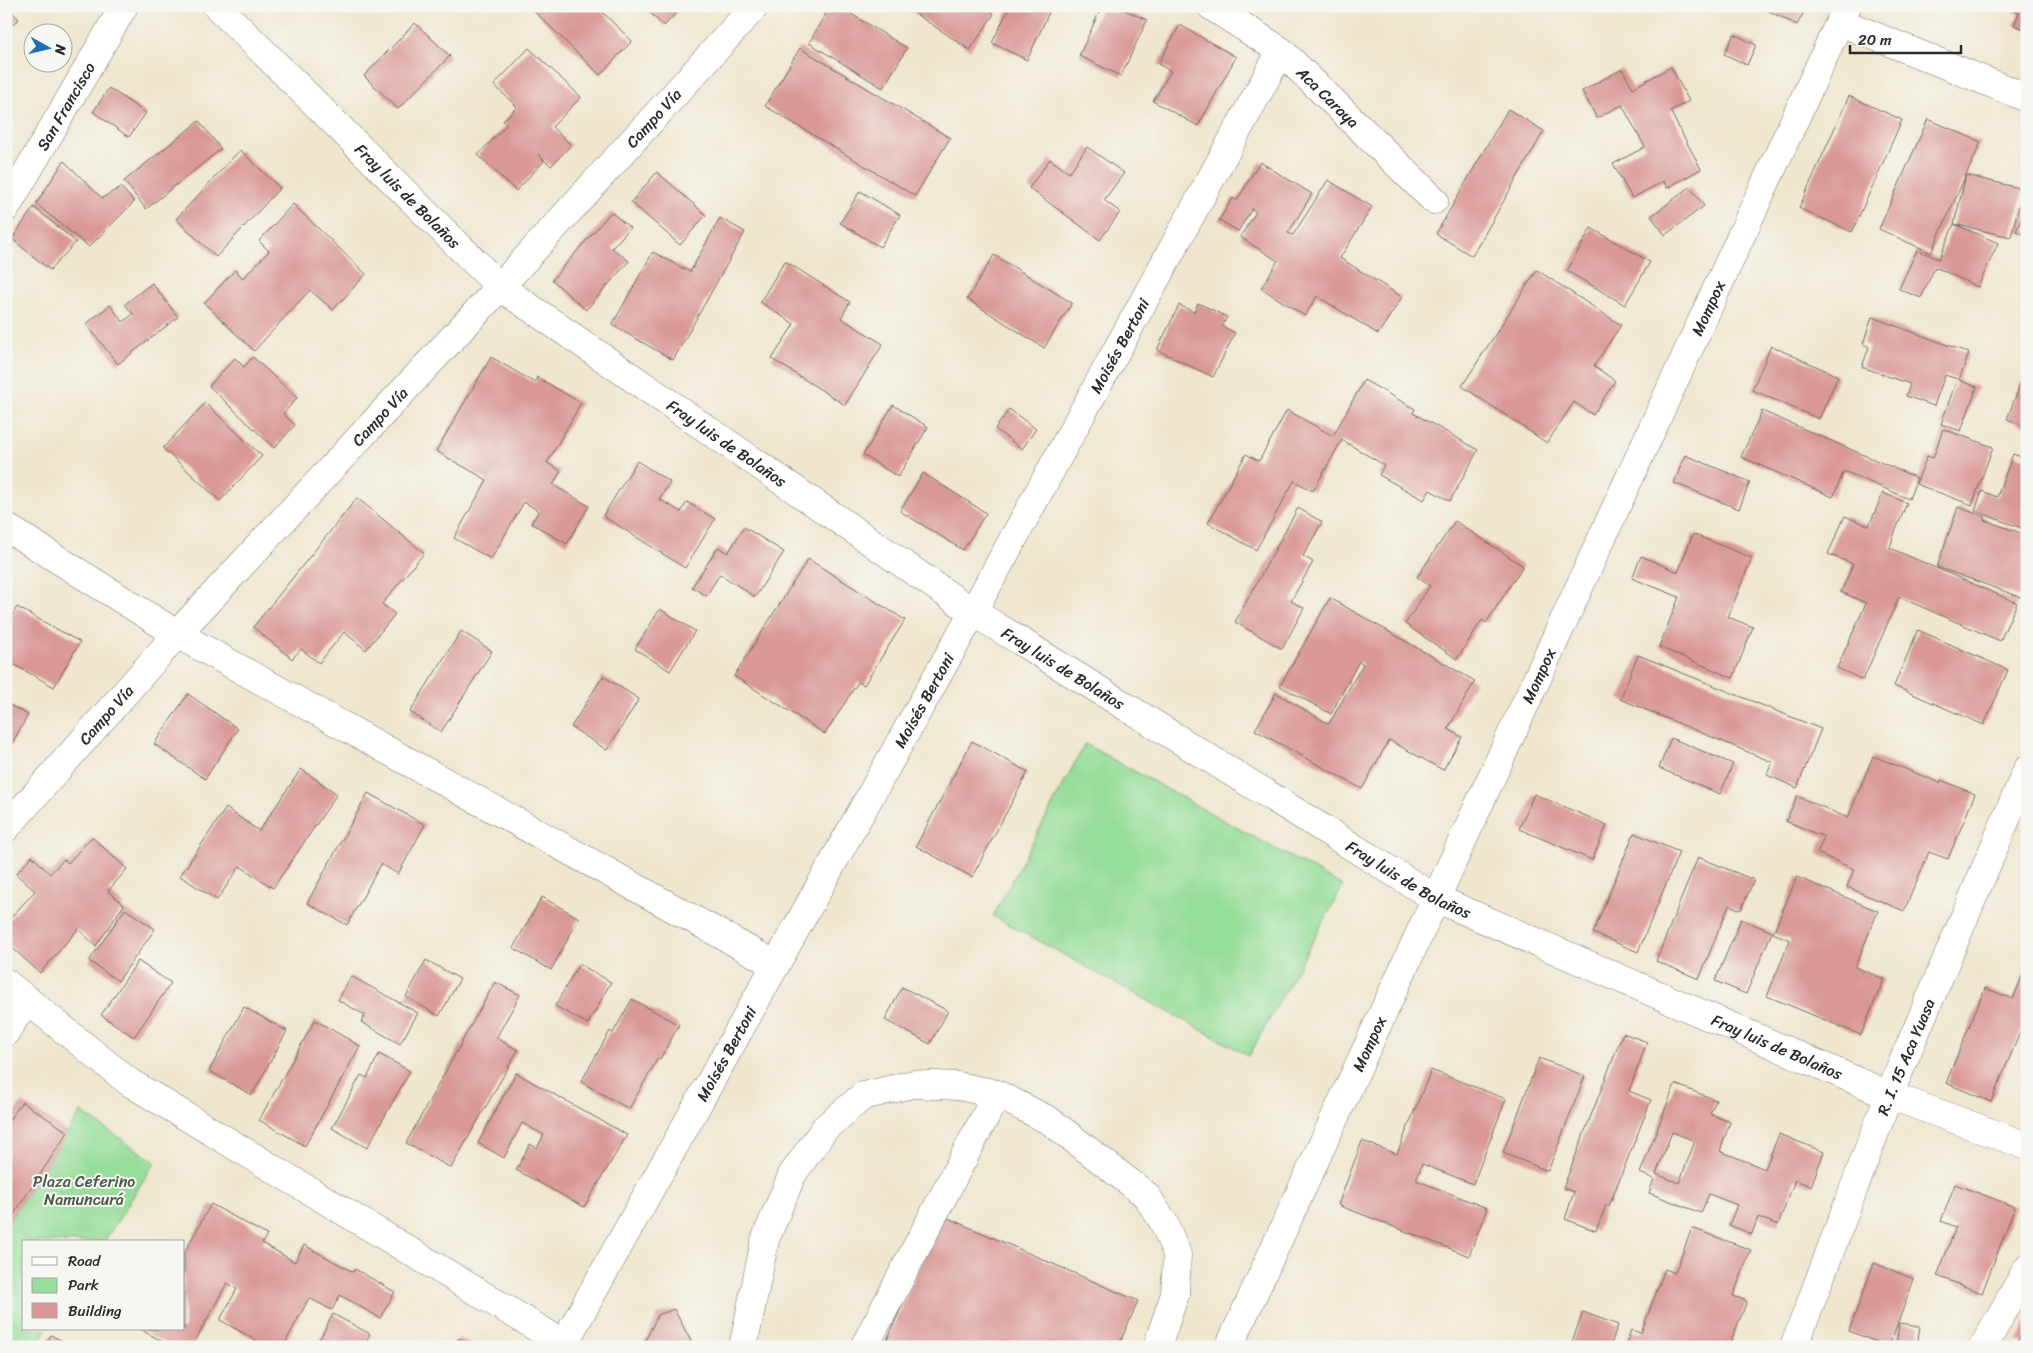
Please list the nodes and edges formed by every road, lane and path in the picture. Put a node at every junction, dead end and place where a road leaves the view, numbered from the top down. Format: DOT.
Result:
graph roads {
  1 [pos="124,6"];
  2 [pos="217,6"];
  3 [pos="755,6"];
  4 [pos="1211,6"];
  5 [pos="1844,14"];
  6 [pos="1282,51"];
  7 [pos="2027,98"];
  8 [pos="1434,200"];
  9 [pos="6,208"];
  10 [pos="500,288"];
  11 [pos="6,527"];
  12 [pos="973,612"];
  13 [pos="177,634"];
  14 [pos="2027,770"];
  15 [pos="6,828"];
  16 [pos="1435,898"];
  17 [pos="776,965"];
  18 [pos="16,991"];
  19 [pos="6,1032"];
  20 [pos="998,1094"];
  21 [pos="1889,1094"];
  22 [pos="2027,1146"];
  23 [pos="2027,1269"];
  24 [pos="565,1346"];
  25 [pos="743,1347"];
  26 [pos="864,1347"];
  27 [pos="1157,1347"];
  28 [pos="1229,1347"];
  29 [pos="1794,1347"];
  30 [pos="1983,1347"];
  1 -- 9 [label="street, San Francisco"];
  2 -- 10 [label="street, Fray luis de Bolaños"];
  3 -- 10 [label="street, Campo Vía"];
  4 -- 6 [label="street, Aca Caraya"];
  5 -- 7 [label="street"];
  5 -- 16 [label="street, Mompox"];
  6 -- 8 [label="street, Aca Caraya"];
  6 -- 12 [label="street, Moisés Bertoni"];
  10 -- 12 [label="street, Fray luis de Bolaños"];
  10 -- 13 [label="street, Campo Vía"];
  11 -- 13 [label="street"];
  12 -- 16 [label="street, Fray luis de Bolaños"];
  12 -- 17 [label="street, Moisés Bertoni"];
  13 -- 15 [label="street, Campo Vía"];
  13 -- 17 [label="street"];
  14 -- 21 [label="street, R. I. 15 Aca Yuasa"];
  16 -- 21 [label="street, Fray luis de Bolaños"];
  16 -- 28 [label="street, Mompox"];
  17 -- 24 [label="street, Moisés Bertoni"];
  18 -- 19 [label="street"];
  18 -- 24 [label="street"];
  20 -- 25 [label="street"];
  20 -- 26 [label="street"];
  20 -- 27 [label="street"];
  21 -- 22 [label="street, Fray luis de Bolaños"];
  21 -- 29 [label="street, R. I. 15 Aca Yuasa"];
  23 -- 30 [label="street"];
}
